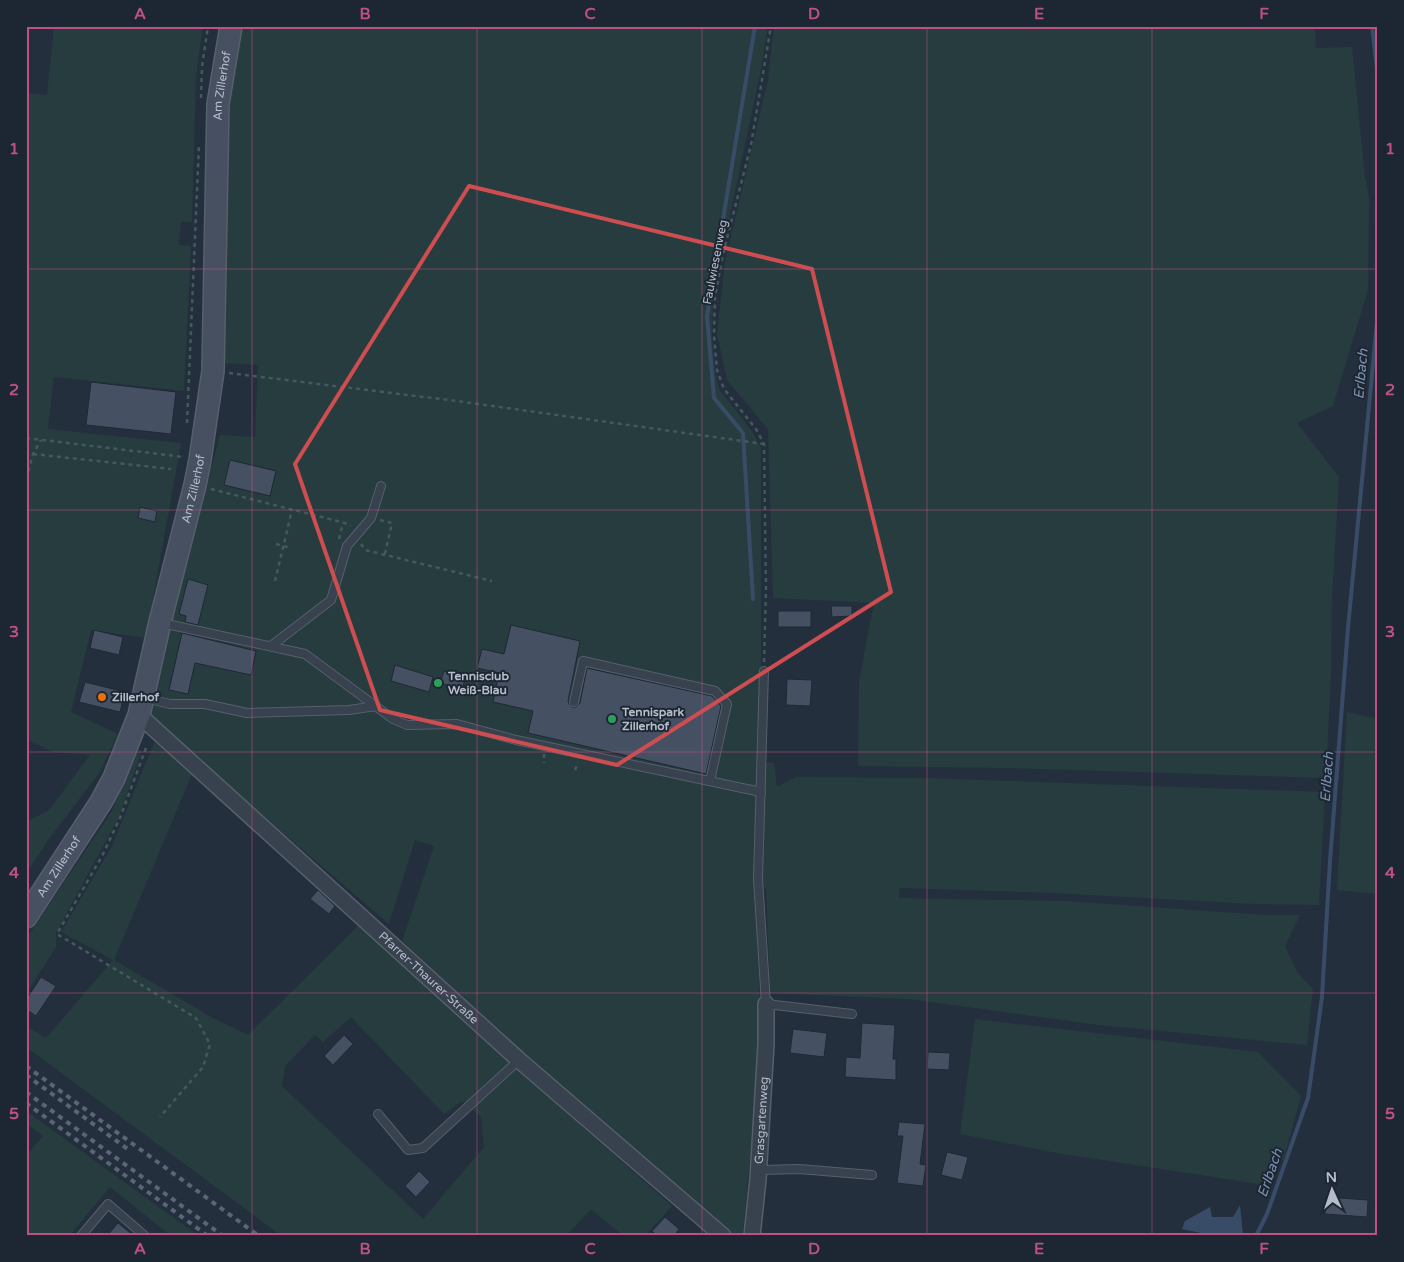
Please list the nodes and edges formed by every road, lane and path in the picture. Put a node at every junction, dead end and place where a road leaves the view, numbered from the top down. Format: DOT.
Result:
graph roads {
  1 [pos="208,26"];
  2 [pos="231,26"];
  3 [pos="771,26"];
  4 [pos="200,106"];
  5 [pos="199,136"];
  6 [pos="213,371"];
  7 [pos="187,428"];
  8 [pos="26,438"];
  9 [pos="41,440"];
  10 [pos="764,444"];
  11 [pos="33,454"];
  12 [pos="185,458"];
  13 [pos="171,469"];
  14 [pos="26,479"];
  15 [pos="381,486"];
  16 [pos="292,510"];
  17 [pos="371,518"];
  18 [pos="276,544"];
  19 [pos="283,546"];
  20 [pos="291,548"];
  21 [pos="385,555"];
  22 [pos="275,581"];
  23 [pos="160,622"];
  24 [pos="271,646"];
  25 [pos="764,671"];
  26 [pos="574,702"];
  27 [pos="376,706"];
  28 [pos="145,713"];
  29 [pos="710,781"];
  30 [pos="761,792"];
  31 [pos="26,917"];
  32 [pos="766,1004"];
  33 [pos="852,1014"];
  34 [pos="519,1060"];
  35 [pos="378,1114"];
  36 [pos="160,1117"];
  37 [pos="758,1170"];
  38 [pos="872,1176"];
  39 [pos="81,1236"];
  40 [pos="145,1236"];
  41 [pos="723,1236"];
  42 [pos="752,1236"];
  1 -- 4 [label="path, Am Zillerhof"];
  2 -- 6 [label="street, Am Zillerhof"];
  3 -- 10 [label="path, Faulwiesenweg"];
  5 -- 7 [label="path"];
  6 -- 10 [label="path"];
  6 -- 23 [label="street, Am Zillerhof"];
  8 -- 9 [label="path"];
  9 -- 11 [label="path"];
  9 -- 12 [label="path"];
  10 -- 25 [label="path"];
  11 -- 13 [label="path"];
  11 -- 14 [label="path"];
  15 -- 17 [label="lane"];
  16 -- 19 [label="path"];
  17 -- 21 [label="path"];
  17 -- 24 [label="lane"];
  18 -- 19 [label="path"];
  19 -- 20 [label="path"];
  19 -- 22 [label="path"];
  23 -- 24 [label="lane"];
  23 -- 28 [label="street, Am Zillerhof"];
  24 -- 27 [label="lane"];
  25 -- 30 [label="lane"];
  26 -- 29 [label="lane"];
  27 -- 28 [label="lane"];
  27 -- 29 [label="lane"];
  28 -- 31 [label="street, Am Zillerhof"];
  28 -- 34 [label="street, Pfarrer-Thaurer-Straße"];
  28 -- 36 [label="path"];
  29 -- 30 [label="lane"];
  30 -- 32 [label="lane"];
  32 -- 33 [label="lane"];
  32 -- 37 [label="street, Grasgartenweg"];
  34 -- 35 [label="lane"];
  34 -- 41 [label="street, Pfarrer-Thaurer-Straße"];
  37 -- 38 [label="lane"];
  37 -- 42 [label="street, Grasgartenweg"];
  39 -- 40 [label="lane"];
}
